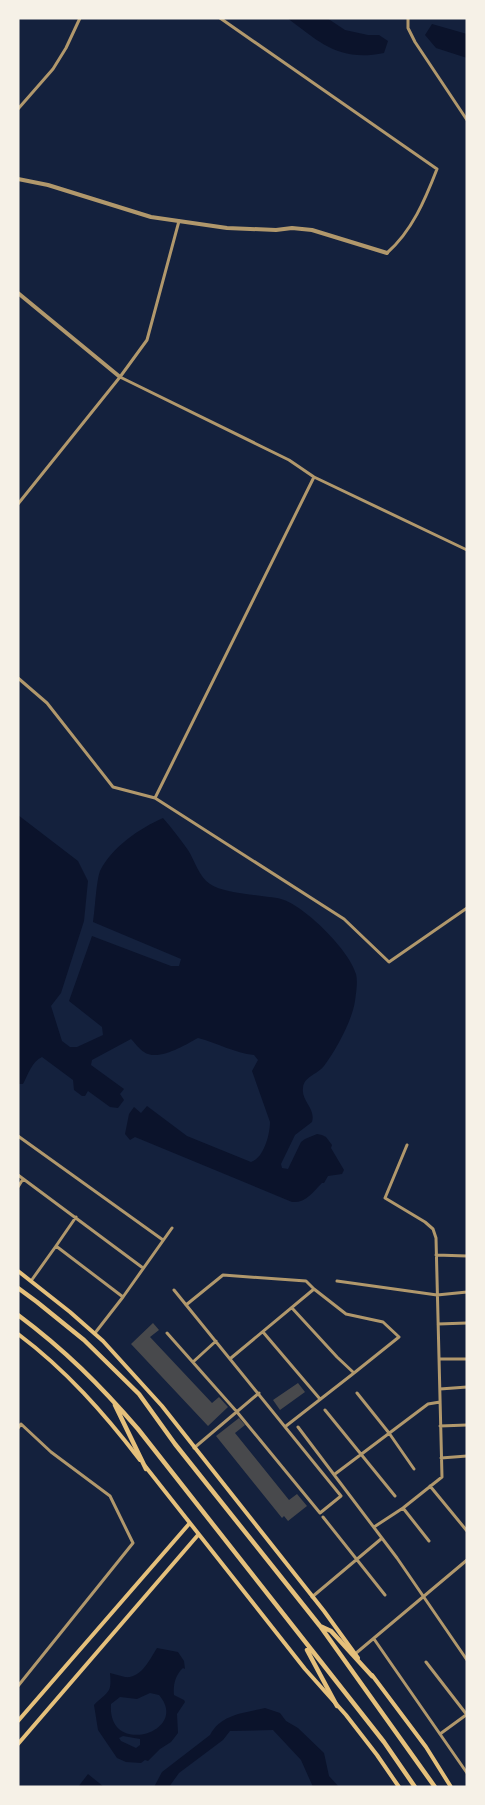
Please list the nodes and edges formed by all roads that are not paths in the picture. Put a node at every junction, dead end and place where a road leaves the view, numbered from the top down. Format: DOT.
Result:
graph roads {
  1 [pos="80,18"];
  2 [pos="220,18"];
  3 [pos="408,18"];
  4 [pos="18,110"];
  5 [pos="467,120"];
  6 [pos="18,179"];
  7 [pos="179,221"];
  8 [pos="387,254"];
  9 [pos="18,293"];
  10 [pos="120,377"];
  11 [pos="314,477"];
  12 [pos="18,504"];
  13 [pos="467,550"];
  14 [pos="18,678"];
  15 [pos="155,798"];
  16 [pos="467,908"];
  17 [pos="18,1136"];
  18 [pos="407,1145"];
  19 [pos="18,1175"];
  20 [pos="23,1179"];
  21 [pos="18,1187"];
  22 [pos="76,1217"];
  23 [pos="172,1228"];
  24 [pos="163,1240"];
  25 [pos="56,1246"];
  26 [pos="436,1255"];
  27 [pos="467,1256"];
  28 [pos="143,1268"];
  29 [pos="18,1271"];
  30 [pos="31,1281"];
  31 [pos="337,1281"];
  32 [pos="18,1288"];
  33 [pos="314,1289"];
  34 [pos="174,1290"];
  35 [pos="467,1292"];
  36 [pos="437,1295"];
  37 [pos="123,1297"];
  38 [pos="186,1305"];
  39 [pos="292,1308"];
  40 [pos="18,1315"];
  41 [pos="467,1323"];
  42 [pos="438,1324"];
  43 [pos="263,1332"];
  44 [pos="167,1333"];
  45 [pos="18,1334"];
  46 [pos="94,1334"];
  47 [pos="216,1341"];
  48 [pos="231,1358"];
  49 [pos="439,1359"];
  50 [pos="467,1359"];
  51 [pos="193,1362"];
  52 [pos="354,1373"];
  53 [pos="467,1388"];
  54 [pos="440,1389"];
  55 [pos="259,1393"];
  56 [pos="357,1393"];
  57 [pos="111,1398"];
  58 [pos="320,1399"];
  59 [pos="440,1402"];
  60 [pos="325,1410"];
  61 [pos="237,1412"];
  62 [pos="467,1425"];
  63 [pos="286,1426"];
  64 [pos="440,1426"];
  65 [pos="298,1427"];
  66 [pos="18,1428"];
  67 [pos="389,1433"];
  68 [pos="194,1448"];
  69 [pos="361,1454"];
  70 [pos="467,1456"];
  71 [pos="441,1458"];
  72 [pos="146,1469"];
  73 [pos="414,1469"];
  74 [pos="335,1474"];
  75 [pos="430,1486"];
  76 [pos="395,1496"];
  77 [pos="403,1508"];
  78 [pos="323,1517"];
  79 [pos="189,1524"];
  80 [pos="374,1527"];
  81 [pos="467,1531"];
  82 [pos="198,1535"];
  83 [pos="381,1539"];
  84 [pos="429,1541"];
  85 [pos="357,1560"];
  86 [pos="467,1560"];
  87 [pos="386,1595"];
  88 [pos="312,1597"];
  89 [pos="423,1597"];
  90 [pos="320,1626"];
  91 [pos="300,1637"];
  92 [pos="374,1639"];
  93 [pos="355,1654"];
  94 [pos="467,1660"];
  95 [pos="426,1662"];
  96 [pos="372,1676"];
  97 [pos="18,1686"];
  98 [pos="337,1706"];
  99 [pos="467,1714"];
  100 [pos="18,1721"];
  101 [pos="440,1734"];
  102 [pos="18,1744"];
  103 [pos="467,1773"];
  104 [pos="399,1787"];
  105 [pos="415,1787"];
  106 [pos="435,1787"];
  107 [pos="451,1787"];
  1 -- 4 [label="street"];
  2 -- 8 [label="street"];
  3 -- 5 [label="street"];
  6 -- 7 [label="street"];
  7 -- 8 [label="street"];
  7 -- 10 [label="street"];
  9 -- 10 [label="street"];
  10 -- 11 [label="street"];
  10 -- 12 [label="street"];
  11 -- 13 [label="street"];
  11 -- 15 [label="street"];
  14 -- 15 [label="street"];
  15 -- 16 [label="street"];
  17 -- 24 [label="street"];
  18 -- 26 [label="street"];
  19 -- 20 [label="street"];
  20 -- 21 [label="street"];
  20 -- 22 [label="street"];
  22 -- 25 [label="street"];
  22 -- 28 [label="street"];
  23 -- 24 [label="street"];
  24 -- 28 [label="street"];
  25 -- 30 [label="street"];
  25 -- 37 [label="street"];
  26 -- 27 [label="street"];
  26 -- 36 [label="street"];
  28 -- 37 [label="street"];
  29 -- 30 [label="main road"];
  30 -- 46 [label="main road"];
  31 -- 36 [label="street"];
  32 -- 90 [label="highway"];
  33 -- 38 [label="street"];
  33 -- 39 [label="street"];
  33 -- 52 [label="street"];
  34 -- 38 [label="street"];
  35 -- 36 [label="street"];
  36 -- 42 [label="street"];
  37 -- 46 [label="street"];
  38 -- 47 [label="street"];
  39 -- 43 [label="street"];
  39 -- 52 [label="street"];
  40 -- 57 [label="highway"];
  41 -- 42 [label="street"];
  42 -- 49 [label="street"];
  43 -- 48 [label="street"];
  43 -- 58 [label="street"];
  44 -- 51 [label="street"];
  45 -- 72 [label="main road"];
  46 -- 68 [label="main road"];
  47 -- 48 [label="street"];
  47 -- 51 [label="street"];
  48 -- 55 [label="street"];
  49 -- 50 [label="street"];
  49 -- 54 [label="street"];
  51 -- 61 [label="street"];
  52 -- 58 [label="street"];
  53 -- 54 [label="street"];
  54 -- 59 [label="street"];
  55 -- 61 [label="street"];
  55 -- 63 [label="street"];
  56 -- 67 [label="street"];
  57 -- 72 [label="highway"];
  57 -- 91 [label="highway"];
  58 -- 63 [label="street"];
  59 -- 64 [label="street"];
  59 -- 67 [label="street"];
  60 -- 69 [label="street"];
  61 -- 63 [label="street"];
  61 -- 68 [label="street"];
  62 -- 64 [label="street"];
  64 -- 71 [label="street"];
  65 -- 74 [label="street"];
  66 -- 97 [label="street"];
  67 -- 69 [label="street"];
  67 -- 73 [label="street"];
  68 -- 88 [label="main road"];
  69 -- 74 [label="street"];
  69 -- 76 [label="street"];
  70 -- 71 [label="street"];
  71 -- 75 [label="street"];
  72 -- 79 [label="main road"];
  74 -- 80 [label="street"];
  75 -- 77 [label="street"];
  75 -- 81 [label="street"];
  77 -- 80 [label="street"];
  77 -- 84 [label="street"];
  78 -- 85 [label="street"];
  79 -- 82 [label="main road"];
  79 -- 100 [label="main road"];
  80 -- 83 [label="street"];
  82 -- 98 [label="main road"];
  82 -- 102 [label="main road"];
  83 -- 85 [label="street"];
  83 -- 89 [label="street"];
  85 -- 87 [label="street"];
  85 -- 88 [label="street"];
  86 -- 89 [label="street"];
  88 -- 93 [label="main road"];
  89 -- 92 [label="street"];
  89 -- 94 [label="street"];
  90 -- 96 [label="highway"];
  90 -- 106 [label="highway"];
  91 -- 98 [label="highway"];
  91 -- 105 [label="highway"];
  92 -- 93 [label="street"];
  92 -- 101 [label="street"];
  93 -- 96 [label="main road"];
  95 -- 99 [label="street"];
  96 -- 107 [label="main road"];
  98 -- 104 [label="main road"];
  99 -- 101 [label="street"];
  101 -- 103 [label="street"];
}
